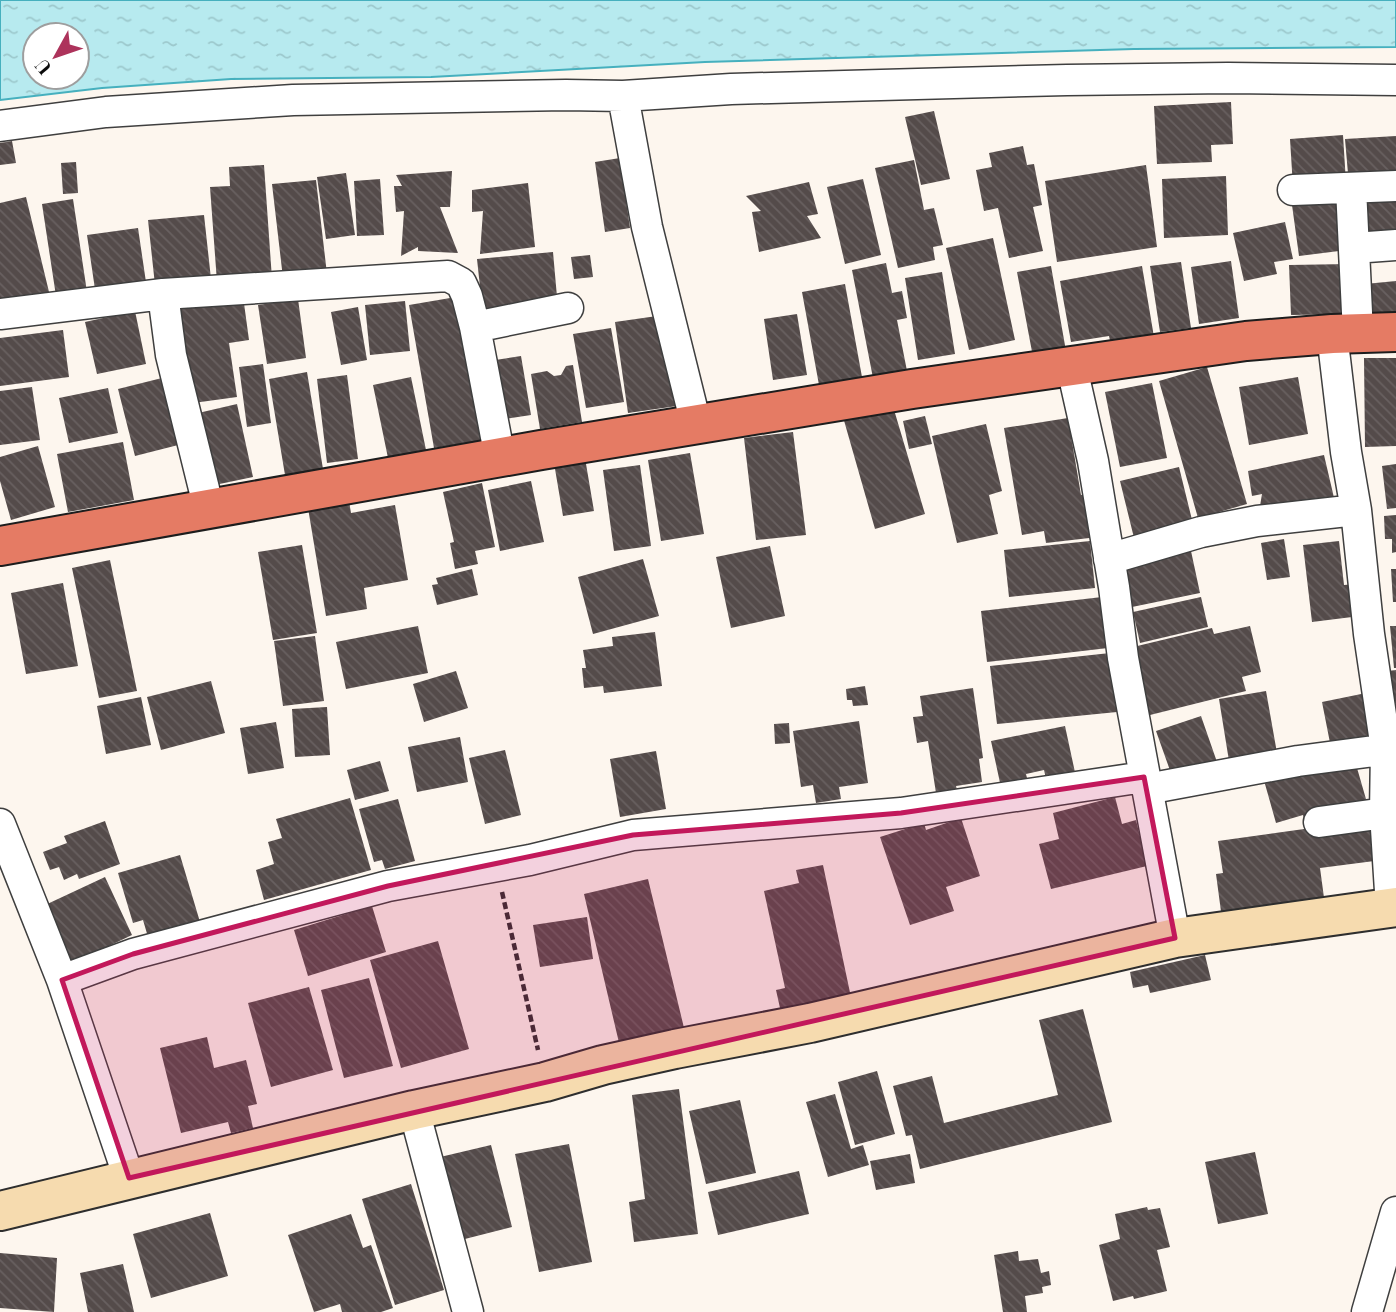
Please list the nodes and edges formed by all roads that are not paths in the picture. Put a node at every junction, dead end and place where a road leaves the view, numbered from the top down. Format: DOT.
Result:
graph roads {
  1 [pos="1396,79"];
  2 [pos="622,96"];
  3 [pos="0,126"];
  4 [pos="1396,186"];
  5 [pos="1351,188"];
  6 [pos="1293,190"];
  7 [pos="1396,245"];
  8 [pos="1354,248"];
  9 [pos="163,294"];
  10 [pos="568,308"];
  11 [pos="0,314"];
  12 [pos="475,327"];
  13 [pos="1396,332"];
  14 [pos="1345,333"];
  15 [pos="1072,368"];
  16 [pos="696,424"];
  17 [pos="500,458"];
  18 [pos="209,509"];
  19 [pos="1356,510"];
  20 [pos="0,546"];
  21 [pos="1109,559"];
  22 [pos="1391,748"];
  23 [pos="1145,783"];
  24 [pos="1385,813"];
  25 [pos="1319,822"];
  26 [pos="0,824"];
  27 [pos="1393,907"];
  28 [pos="1175,938"];
  29 [pos="62,981"];
  30 [pos="414,1110"];
  31 [pos="129,1178"];
  32 [pos="0,1211"];
  33 [pos="1396,1212"];
  34 [pos="468,1312"];
  35 [pos="1367,1312"];
  1 -- 2 [label="street"];
  2 -- 3 [label="street"];
  2 -- 16 [label="street"];
  4 -- 5 [label="street"];
  5 -- 6 [label="street"];
  5 -- 8 [label="street"];
  7 -- 8 [label="street"];
  8 -- 14 [label="street"];
  9 -- 11 [label="street"];
  9 -- 12 [label="street"];
  9 -- 18 [label="street"];
  10 -- 12 [label="street"];
  12 -- 17 [label="street"];
  13 -- 14 [label="highway"];
  14 -- 15 [label="highway"];
  14 -- 19 [label="street"];
  15 -- 16 [label="highway"];
  15 -- 21 [label="street"];
  16 -- 17 [label="highway"];
  17 -- 18 [label="highway"];
  18 -- 20 [label="highway"];
  19 -- 21 [label="street"];
  19 -- 22 [label="street"];
  21 -- 23 [label="street"];
  22 -- 23 [label="street"];
  22 -- 24 [label="street"];
  23 -- 28 [label="street"];
  23 -- 29 [label="street"];
  24 -- 25 [label="street"];
  24 -- 27 [label="street"];
  26 -- 29 [label="street"];
  27 -- 28 [label="street"];
  28 -- 30 [label="street"];
  29 -- 31 [label="street"];
  30 -- 31 [label="street"];
  30 -- 34 [label="street"];
  31 -- 32 [label="street"];
  33 -- 35 [label="street"];
}
